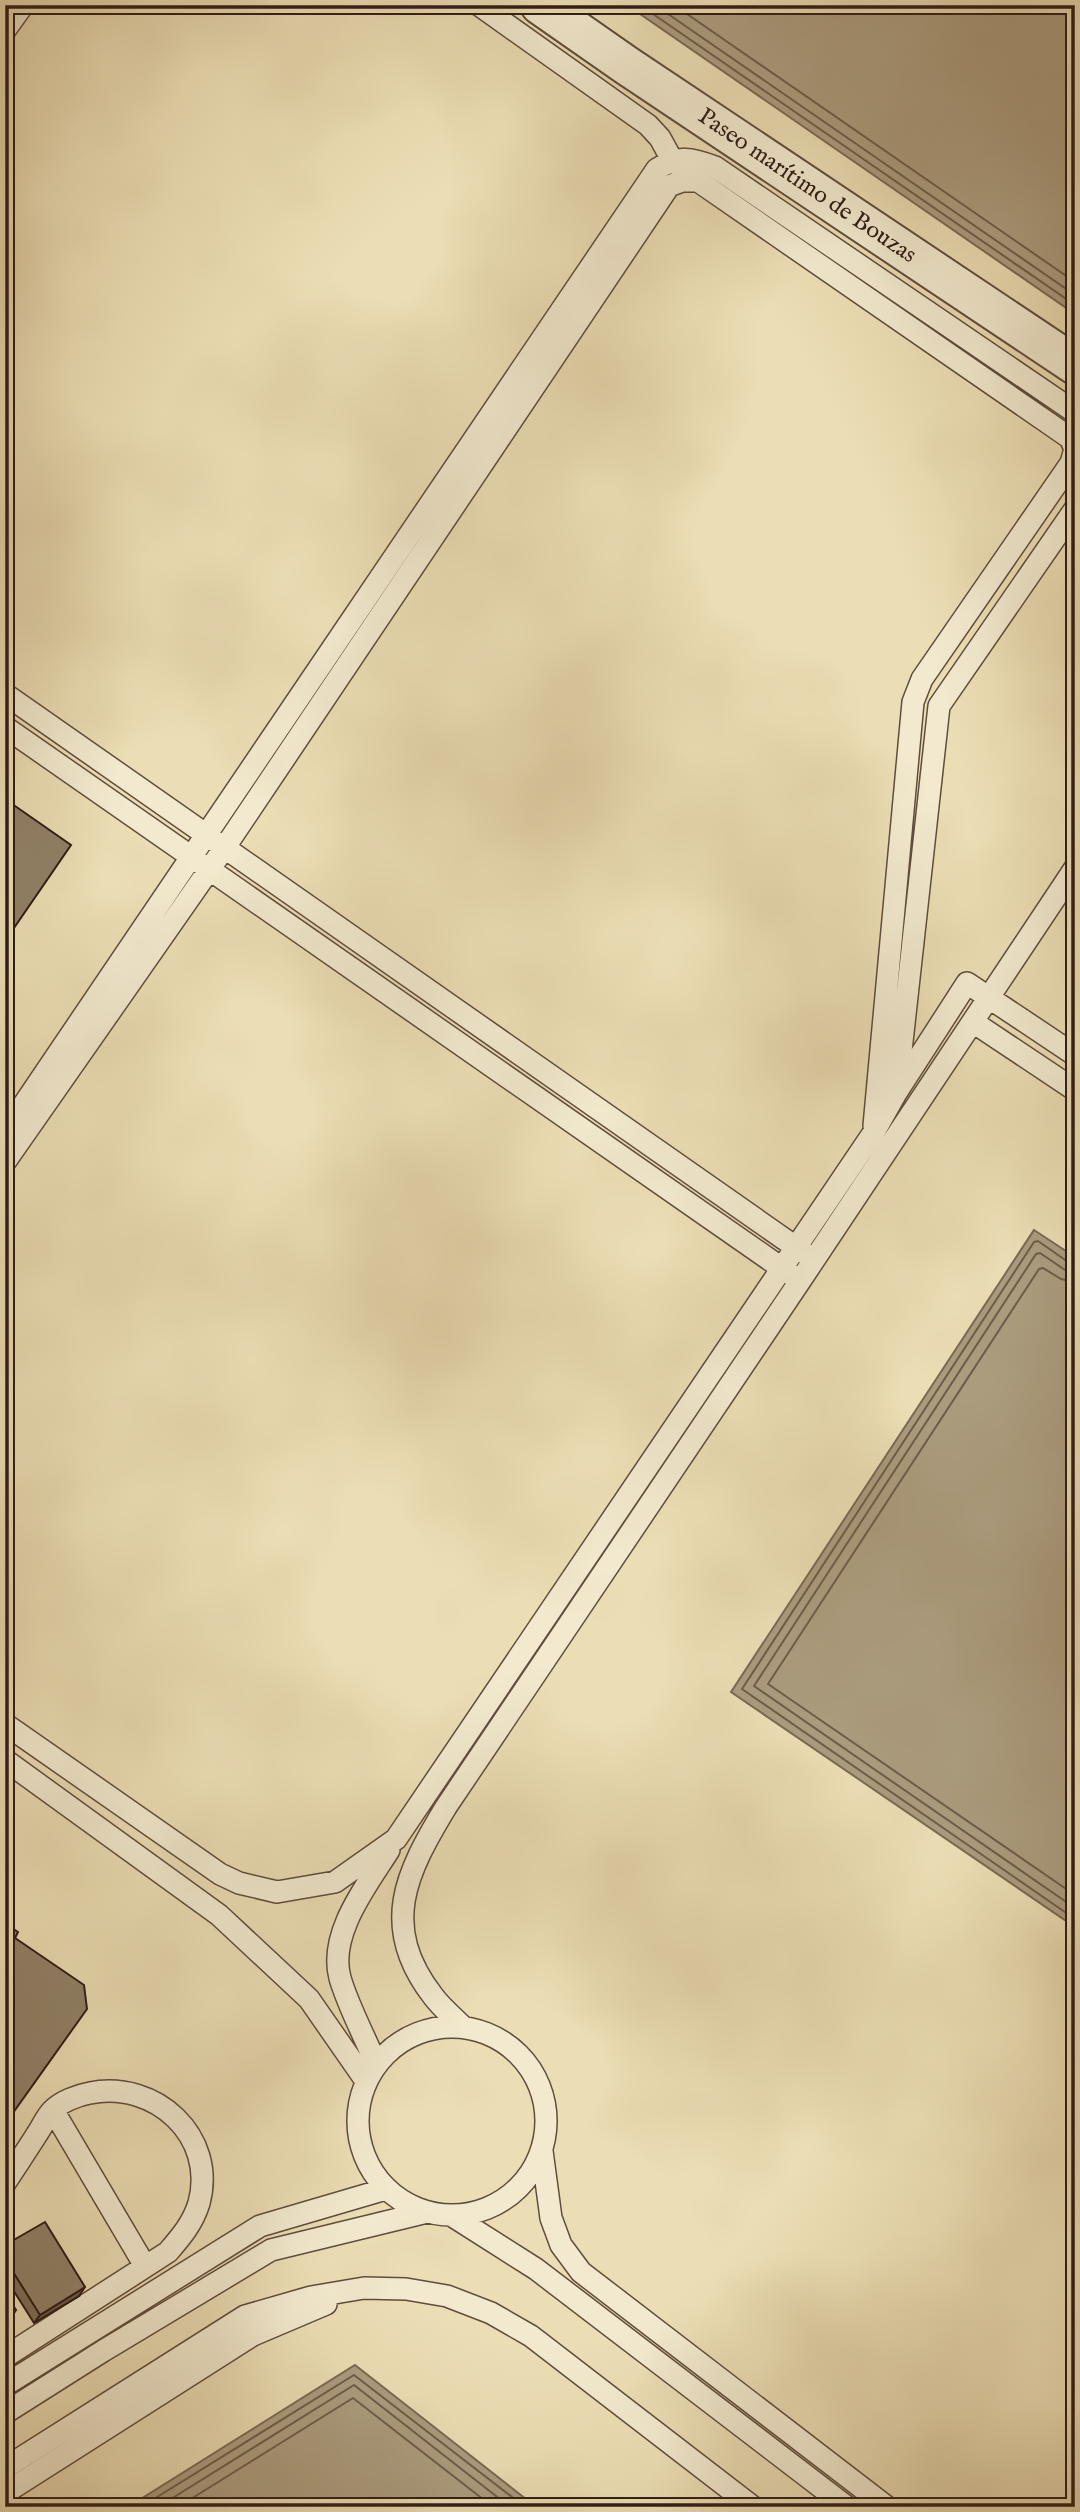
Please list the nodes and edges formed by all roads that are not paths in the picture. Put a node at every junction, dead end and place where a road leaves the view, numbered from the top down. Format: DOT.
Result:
graph roads {
  1 [pos="23,5"];
  2 [pos="478,5"];
  3 [pos="540,5"];
  4 [pos="5,30"];
  5 [pos="672,160"];
  6 [pos="698,181"];
  7 [pos="1075,366"];
  8 [pos="1075,412"];
  9 [pos="1075,449"];
  10 [pos="1075,509"];
  11 [pos="5,694"];
  12 [pos="5,727"];
  13 [pos="206,834"];
  14 [pos="225,847"];
  15 [pos="191,856"];
  16 [pos="1075,868"];
  17 [pos="209,870"];
  18 [pos="989,997"];
  19 [pos="973,1022"];
  20 [pos="1075,1055"];
  21 [pos="1075,1090"];
  22 [pos="896,1093"];
  23 [pos="5,1132"];
  24 [pos="882,1138"];
  25 [pos="5,1162"];
  26 [pos="796,1247"];
  27 [pos="814,1260"];
  28 [pos="781,1268"];
  29 [pos="800,1282"];
  30 [pos="5,1724"];
  31 [pos="5,1760"];
  32 [pos="396,1839"];
  33 [pos="463,2027"];
  34 [pos="371,2073"];
  35 [pos="53,2110"];
  36 [pos="542,2151"];
  37 [pos="5,2183"];
  38 [pos="386,2189"];
  39 [pos="427,2213"];
  40 [pos="451,2216"];
  41 [pos="145,2266"];
  42 [pos="364,2288"];
  43 [pos="5,2357"];
  44 [pos="5,2385"];
  45 [pos="5,2413"];
  46 [pos="5,2468"];
  47 [pos="5,2493"];
  48 [pos="753,2507"];
  49 [pos="848,2507"];
  50 [pos="887,2507"];
  1 -- 4 [label="lane"];
  2 -- 5 [label="lane"];
  3 -- 7 [label="street, Paseo marítimo de Bouzas"];
  5 -- 6 [label="lane"];
  5 -- 8 [label="lane"];
  5 -- 13 [label="lane"];
  6 -- 9 [label="lane"];
  6 -- 14 [label="lane"];
  9 -- 24 [label="lane"];
  10 -- 22 [label="lane"];
  11 -- 13 [label="lane"];
  12 -- 15 [label="lane"];
  13 -- 14 [label="lane"];
  13 -- 15 [label="lane"];
  14 -- 17 [label="lane"];
  14 -- 26 [label="lane"];
  15 -- 17 [label="lane"];
  15 -- 23 [label="lane"];
  16 -- 18 [label="lane"];
  17 -- 25 [label="lane"];
  17 -- 28 [label="lane"];
  18 -- 19 [label="lane"];
  18 -- 20 [label="lane"];
  18 -- 22 [label="lane"];
  19 -- 21 [label="lane"];
  19 -- 24 [label="lane"];
  22 -- 24 [label="lane"];
  24 -- 26 [label="lane"];
  24 -- 27 [label="lane"];
  26 -- 27 [label="lane"];
  26 -- 28 [label="lane"];
  27 -- 29 [label="lane"];
  28 -- 29 [label="lane"];
  28 -- 32 [label="lane"];
  29 -- 33 [label="lane"];
  30 -- 32 [label="lane"];
  31 -- 34 [label="lane"];
  32 -- 34 [label="lane"];
  33 -- 34 [label="lane"];
  33 -- 36 [label="lane"];
  34 -- 38 [label="lane"];
  35 -- 37 [label="lane"];
  35 -- 41 [label="lane"];
  35 -- 41 [label="lane"];
  36 -- 40 [label="lane"];
  36 -- 50 [label="lane"];
  38 -- 39 [label="lane"];
  38 -- 44 [label="lane"];
  39 -- 40 [label="lane"];
  39 -- 45 [label="lane"];
  40 -- 49 [label="lane"];
  41 -- 43 [label="lane"];
  42 -- 46 [label="lane"];
  42 -- 47 [label="lane"];
  42 -- 48 [label="lane"];
}
